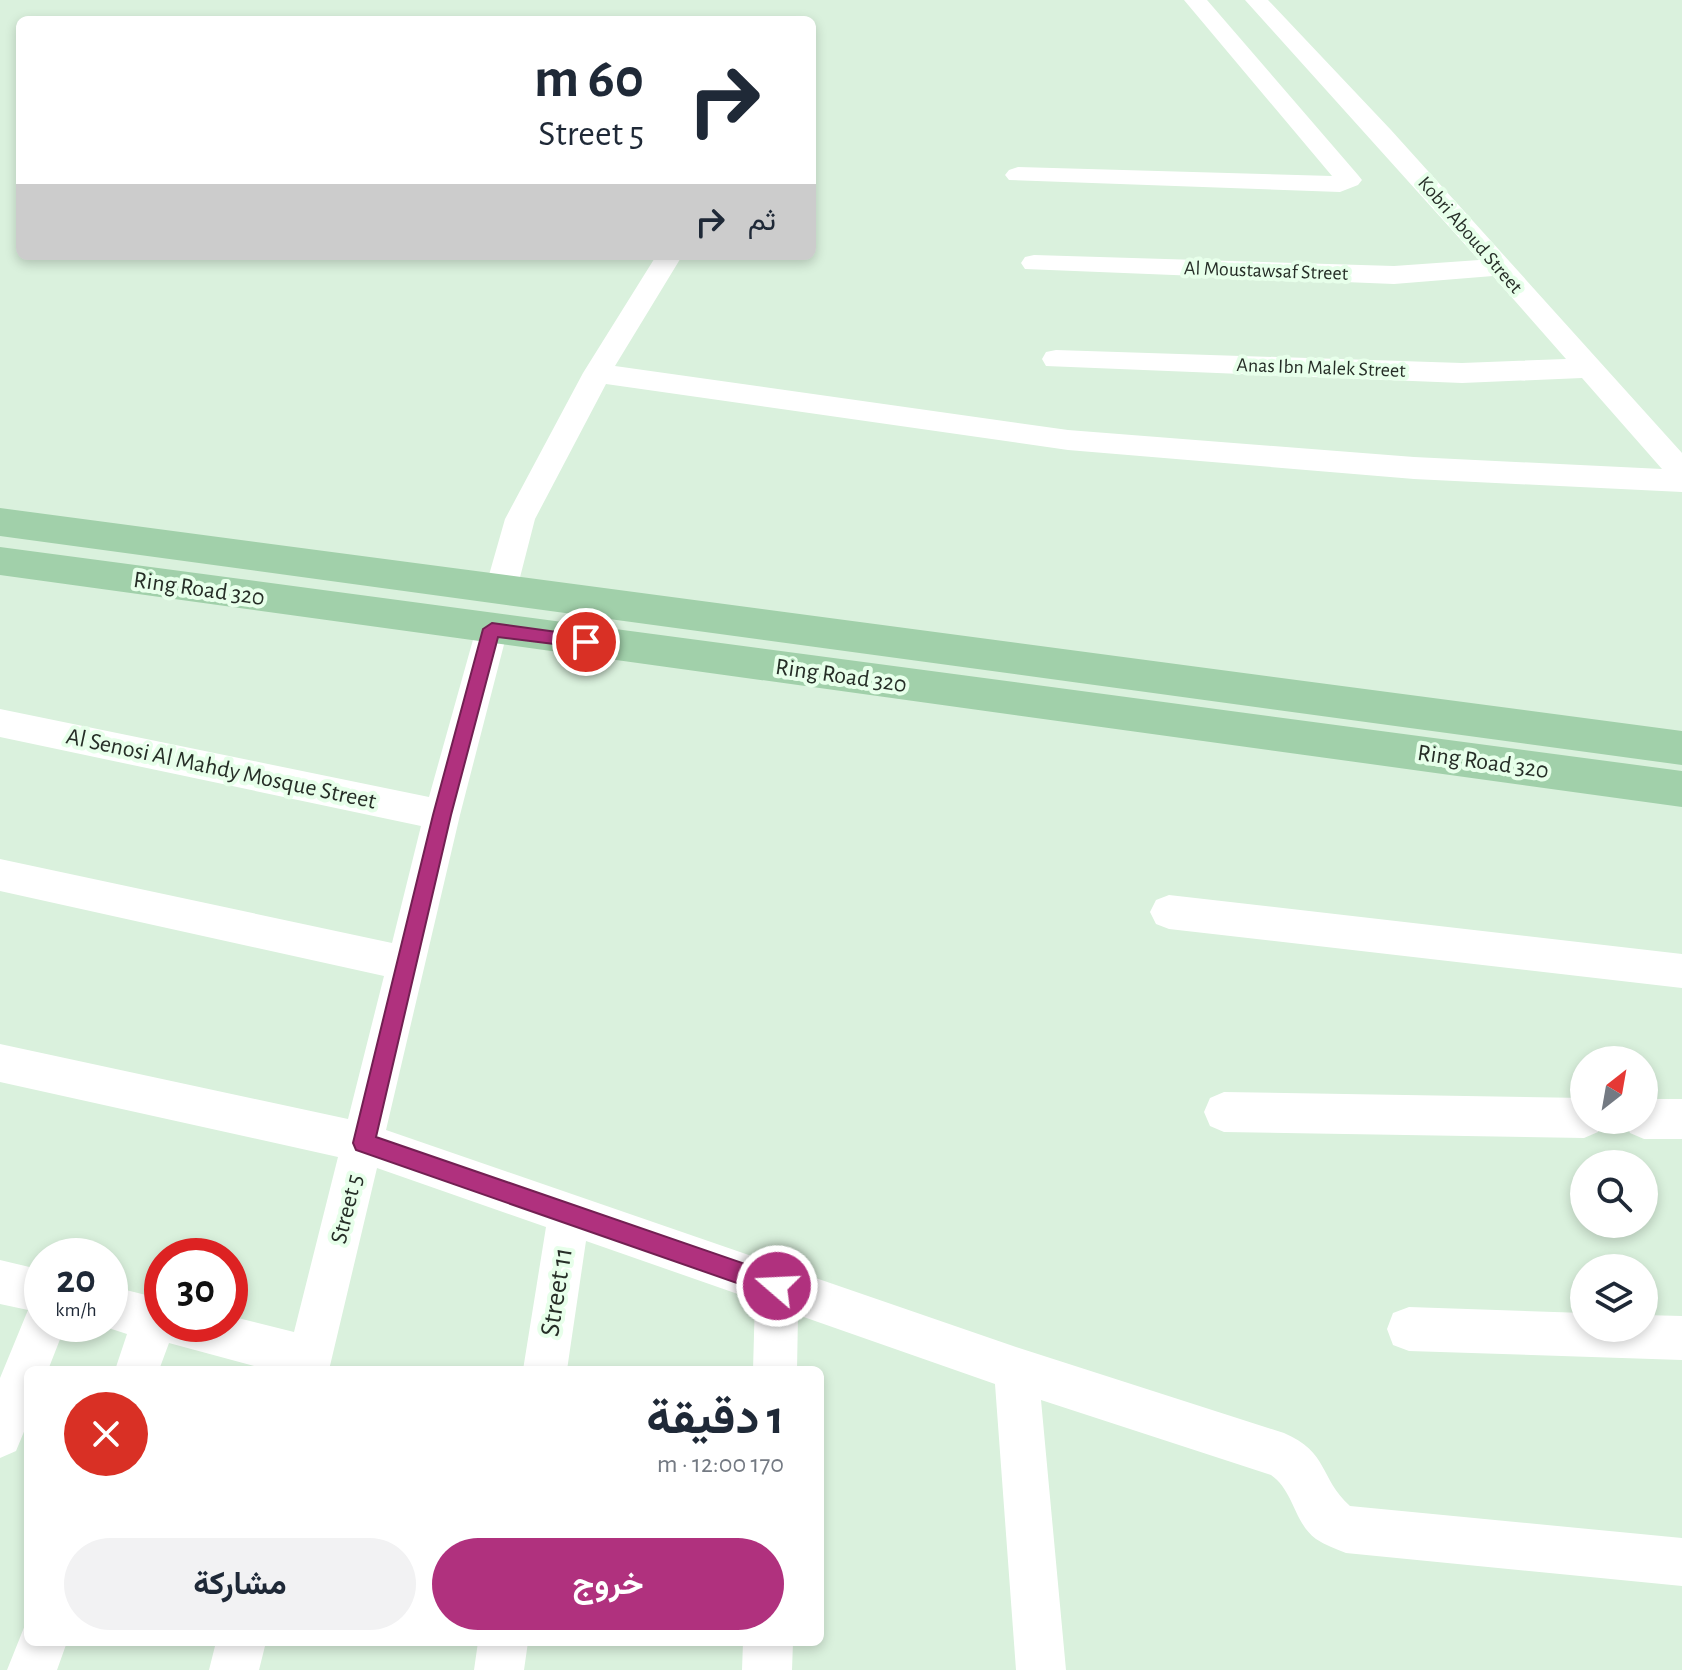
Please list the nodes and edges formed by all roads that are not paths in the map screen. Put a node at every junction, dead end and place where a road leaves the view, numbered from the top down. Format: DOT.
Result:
graph roads {
  1 [pos="1195,0"];
  2 [pos="1256,0"];
  3 [pos="1277,23"];
  4 [pos="1224,32"];
  5 [pos="1382,135"];
  6 [pos="1322,147"];
  7 [pos="1018,175"];
  8 [pos="667,260"];
  9 [pos="1034,263"];
  10 [pos="1498,267"];
  11 [pos="1056,359"];
  12 [pos="1587,368"];
  13 [pos="597,373"];
  14 [pos="1682,472"];
  15 [pos="1682,481"];
  16 [pos="0,522"];
  17 [pos="0,561"];
  18 [pos="501,589"];
  19 [pos="492,629"];
  20 [pos="0,723"];
  21 [pos="1682,748"];
  22 [pos="1682,789"];
  23 [pos="442,815"];
  24 [pos="0,875"];
  25 [pos="1169,912"];
  26 [pos="407,964"];
  27 [pos="1682,971"];
  28 [pos="0,1063"];
  29 [pos="1224,1112"];
  30 [pos="1570,1118"];
  31 [pos="1658,1119"];
  32 [pos="1682,1119"];
  33 [pos="364,1143"];
  34 [pos="569,1214"];
  35 [pos="0,1282"];
  36 [pos="777,1286"];
  37 [pos="24,1288"];
  38 [pos="1409,1329"];
  39 [pos="1682,1338"];
  40 [pos="37,1342"];
  41 [pos="152,1342"];
  42 [pos="235,1342"];
  43 [pos="309,1364"];
  44 [pos="27,1366"];
  45 [pos="139,1366"];
  46 [pos="546,1366"];
  47 [pos="775,1366"];
  48 [pos="1016,1369"];
  49 [pos="24,1374"];
  50 [pos="0,1435"];
  51 [pos="1682,1562"];
  52 [pos="41,1646"];
  53 [pos="240,1646"];
  54 [pos="502,1646"];
  55 [pos="768,1646"];
  56 [pos="32,1670"];
  57 [pos="234,1670"];
  58 [pos="499,1670"];
  59 [pos="767,1670"];
  60 [pos="1041,1670"];
  1 -- 4 [label="street"];
  2 -- 3 [label="street, Kobri Aboud Street"];
  3 -- 4 [label="street"];
  3 -- 5 [label="street, Kobri Aboud Street"];
  4 -- 6 [label="street"];
  5 -- 6 [label="street"];
  5 -- 10 [label="street, Kobri Aboud Street"];
  6 -- 7 [label="street"];
  8 -- 13 [label="street"];
  9 -- 10 [label="street, Al Moustawsaf Street"];
  10 -- 12 [label="street, Kobri Aboud Street"];
  11 -- 12 [label="street, Anas Ibn Malek Street"];
  12 -- 14 [label="street, Kobri Aboud Street"];
  13 -- 15 [label="street"];
  13 -- 18 [label="street"];
  16 -- 18 [label="main road, Ring Road 320"];
  17 -- 19 [label="main road, Ring Road 320"];
  18 -- 21 [label="main road, Ring Road 320"];
  19 -- 22 [label="main road, Ring Road 320"];
  19 -- 23 [label="street, Street 5"];
  20 -- 23 [label="street, Al Senosi Al Mahdy Mosque Street"];
  23 -- 26 [label="street, Street 5"];
  24 -- 26 [label="street"];
  25 -- 27 [label="street"];
  26 -- 33 [label="street, Street 5"];
  28 -- 33 [label="street"];
  29 -- 30 [label="street"];
  31 -- 32 [label="street"];
  33 -- 34 [label="street"];
  33 -- 43 [label="street, Street 5"];
  34 -- 36 [label="street"];
  34 -- 46 [label="street, Street 11"];
  35 -- 37 [label="street"];
  36 -- 47 [label="street"];
  36 -- 48 [label="street"];
  38 -- 39 [label="street"];
  40 -- 44 [label="street"];
  41 -- 45 [label="street"];
  42 -- 43 [label="street"];
  48 -- 51 [label="street"];
  48 -- 60 [label="street"];
  49 -- 50 [label="street"];
  52 -- 56 [label="street"];
  53 -- 57 [label="street"];
  54 -- 58 [label="street"];
  55 -- 59 [label="street"];
}
